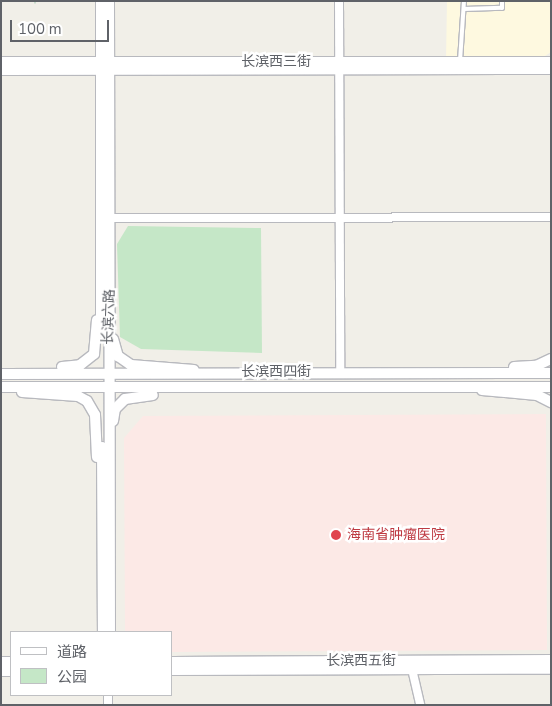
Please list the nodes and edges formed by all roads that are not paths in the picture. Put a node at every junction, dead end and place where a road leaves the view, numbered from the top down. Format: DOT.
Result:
graph roads {
  1 [pos="101,1"];
  2 [pos="109,1"];
  3 [pos="339,1"];
  4 [pos="464,1"];
  5 [pos="502,1"];
  6 [pos="464,9"];
  7 [pos="1,61"];
  8 [pos="460,61"];
  9 [pos="551,61"];
  10 [pos="105,65"];
  11 [pos="339,66"];
  12 [pos="551,69"];
  13 [pos="1,70"];
  14 [pos="339,217"];
  15 [pos="551,217"];
  16 [pos="110,218"];
  17 [pos="106,302"];
  18 [pos="551,359"];
  19 [pos="205,372"];
  20 [pos="340,372"];
  21 [pos="464,372"];
  22 [pos="37,373"];
  23 [pos="105,373"];
  24 [pos="551,373"];
  25 [pos="1,374"];
  26 [pos="551,387"];
  27 [pos="1,388"];
  28 [pos="105,388"];
  29 [pos="214,389"];
  30 [pos="478,389"];
  31 [pos="551,402"];
  32 [pos="105,477"];
  33 [pos="103,631"];
  34 [pos="110,631"];
  35 [pos="551,660"];
  36 [pos="172,662"];
  37 [pos="412,669"];
  38 [pos="551,669"];
  39 [pos="172,670"];
  40 [pos="420,705"];
  1 -- 10 [label="main road, 长滨六路"];
  2 -- 10 [label="main road, 长滨六路"];
  3 -- 11 [label="street"];
  4 -- 6 [label="lane"];
  5 -- 6 [label="lane"];
  6 -- 8 [label="lane"];
  7 -- 10 [label="street, 长滨西三街"];
  8 -- 9 [label="street, 长滨西三街"];
  8 -- 11 [label="street, 长滨西三街"];
  10 -- 11 [label="street, 长滨西三街"];
  10 -- 13 [label="street, 长滨西三街"];
  10 -- 16 [label="main road, 长滨六路"];
  10 -- 17 [label="main road, 长滨六路"];
  11 -- 12 [label="street, 长滨西三街"];
  11 -- 14 [label="street"];
  14 -- 15 [label="street"];
  14 -- 16 [label="street"];
  14 -- 20 [label="street"];
  16 -- 17 [label="main road, 长滨六路"];
  17 -- 19 [label="main road"];
  17 -- 22 [label="main road"];
  17 -- 23 [label="main road, 长滨六路"];
  18 -- 21 [label="main road"];
  19 -- 20 [label="main road, 长滨西四街"];
  19 -- 23 [label="main road, 长滨西四街"];
  20 -- 21 [label="main road, 长滨西四街"];
  21 -- 24 [label="main road, 长滨西四街"];
  22 -- 23 [label="main road, 长滨西四街"];
  22 -- 25 [label="main road, 长滨西四街"];
  23 -- 28 [label="main road, 长滨六路"];
  26 -- 30 [label="main road, 长滨西四街"];
  27 -- 28 [label="main road, 长滨西四街"];
  27 -- 32 [label="main road"];
  28 -- 29 [label="main road, 长滨西四街"];
  28 -- 32 [label="main road, 长滨六路"];
  29 -- 30 [label="main road, 长滨西四街"];
  29 -- 32 [label="main road"];
  30 -- 31 [label="main road"];
  32 -- 33 [label="main road, 长滨六路"];
  32 -- 34 [label="main road, 长滨六路"];
  35 -- 36 [label="main road, 长滨西五街"];
  37 -- 38 [label="main road, 长滨西五街"];
  37 -- 39 [label="main road, 长滨西五街"];
  37 -- 40 [label="street"];
}
